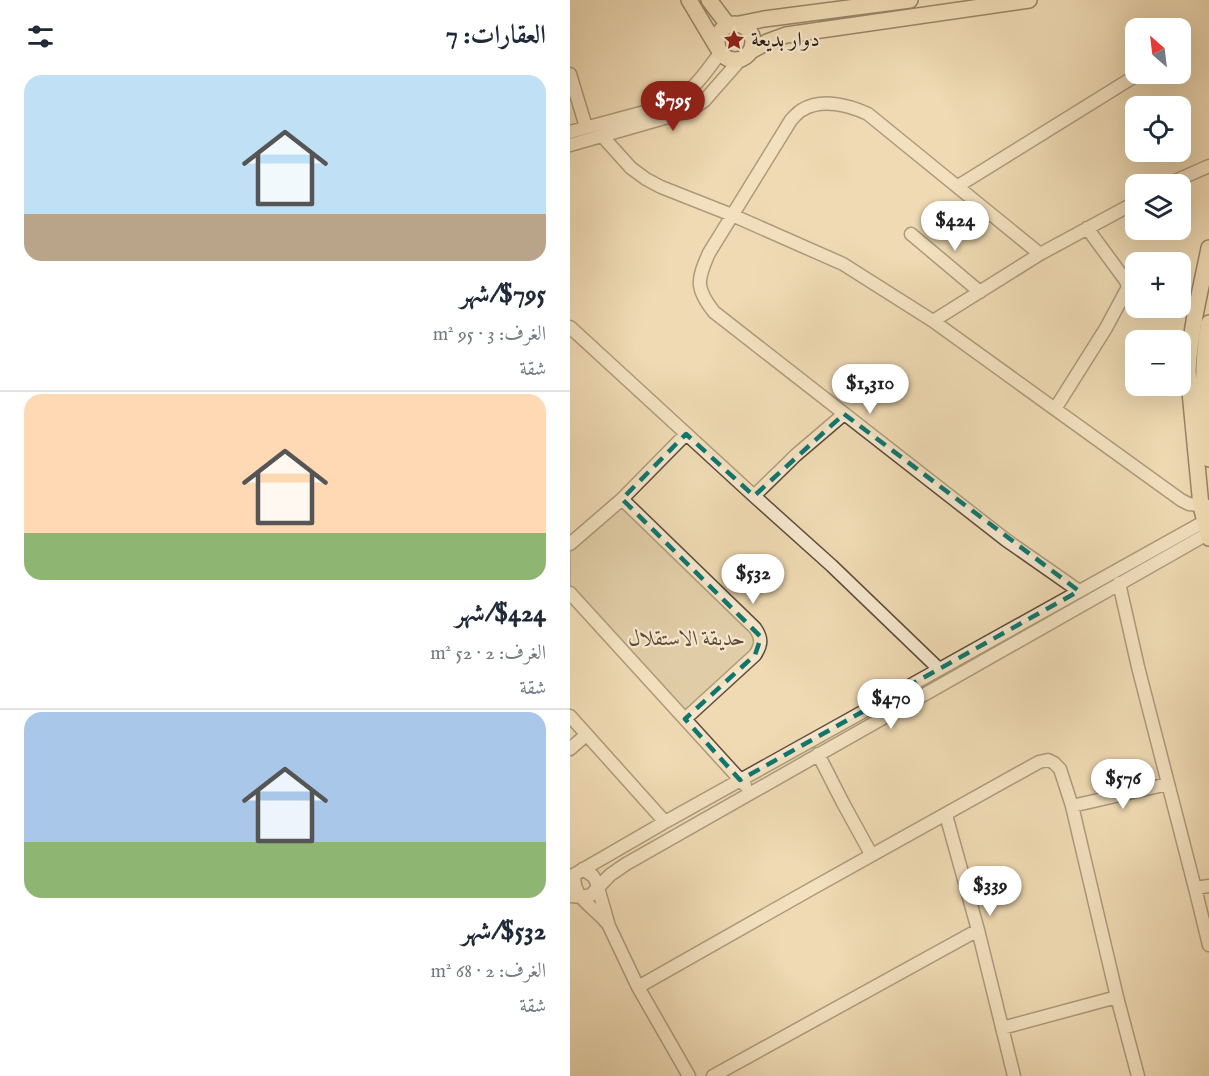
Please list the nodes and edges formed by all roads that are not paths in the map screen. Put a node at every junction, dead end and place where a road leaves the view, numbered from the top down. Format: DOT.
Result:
graph roads {
  1 [pos="689,0"];
  2 [pos="709,0"];
  3 [pos="910,0"];
  4 [pos="1029,0"];
  5 [pos="980,4"];
  6 [pos="733,25"];
  7 [pos="718,50"];
  8 [pos="746,55"];
  9 [pos="570,74"];
  10 [pos="1125,82"];
  11 [pos="586,128"];
  12 [pos="570,132"];
  13 [pos="603,136"];
  14 [pos="570,145"];
  15 [pos="1209,166"];
  16 [pos="1191,174"];
  17 [pos="958,186"];
  18 [pos="1125,208"];
  19 [pos="732,215"];
  20 [pos="1087,228"];
  21 [pos="911,234"];
  22 [pos="1209,248"];
  23 [pos="1040,254"];
  24 [pos="980,292"];
  25 [pos="933,321"];
  26 [pos="1209,323"];
  27 [pos="570,327"];
  28 [pos="1206,399"];
  29 [pos="1055,409"];
  30 [pos="844,414"];
  31 [pos="686,434"];
  32 [pos="1209,459"];
  33 [pos="754,496"];
  34 [pos="622,499"];
  35 [pos="1207,522"];
  36 [pos="570,544"];
  37 [pos="1119,583"];
  38 [pos="1079,591"];
  39 [pos="570,592"];
  40 [pos="939,669"];
  41 [pos="570,716"];
  42 [pos="685,719"];
  43 [pos="586,735"];
  44 [pos="570,749"];
  45 [pos="818,754"];
  46 [pos="740,780"];
  47 [pos="1168,784"];
  48 [pos="750,792"];
  49 [pos="1072,806"];
  50 [pos="946,815"];
  51 [pos="665,822"];
  52 [pos="871,854"];
  53 [pos="576,873"];
  54 [pos="1209,886"];
  55 [pos="599,887"];
  56 [pos="1196,888"];
  57 [pos="576,897"];
  58 [pos="609,926"];
  59 [pos="978,930"];
  60 [pos="1209,945"];
  61 [pos="638,987"];
  62 [pos="1117,998"];
  63 [pos="1002,1028"];
  64 [pos="690,1076"];
  65 [pos="713,1076"];
  66 [pos="1014,1076"];
  67 [pos="1138,1076"];
  1 -- 7 [label="main road"];
  2 -- 6 [label="main road"];
  3 -- 6 [label="main road"];
  4 -- 5 [label="main road"];
  5 -- 8 [label="main road"];
  6 -- 7 [label="main road"];
  6 -- 8 [label="main road"];
  7 -- 8 [label="main road"];
  7 -- 11 [label="street"];
  8 -- 13 [label="street"];
  9 -- 11 [label="street"];
  10 -- 17 [label="street"];
  11 -- 12 [label="street"];
  13 -- 14 [label="street"];
  13 -- 19 [label="street"];
  15 -- 16 [label="street"];
  17 -- 19 [label="street"];
  17 -- 23 [label="street"];
  18 -- 20 [label="street"];
  19 -- 25 [label="street"];
  19 -- 30 [label="street"];
  20 -- 23 [label="street"];
  20 -- 29 [label="street"];
  21 -- 24 [label="street"];
  22 -- 35 [label="main road"];
  23 -- 24 [label="street"];
  24 -- 25 [label="street"];
  25 -- 29 [label="street"];
  26 -- 28 [label="main road"];
  27 -- 31 [label="street"];
  28 -- 32 [label="main road"];
  29 -- 35 [label="street"];
  30 -- 33 [label="street"];
  30 -- 38 [label="street"];
  31 -- 33 [label="street"];
  31 -- 34 [label="street"];
  33 -- 40 [label="street"];
  34 -- 36 [label="street"];
  34 -- 42 [label="street"];
  35 -- 37 [label="street"];
  35 -- 38 [label="street"];
  37 -- 45 [label="street"];
  37 -- 47 [label="street"];
  38 -- 40 [label="street"];
  39 -- 42 [label="street"];
  40 -- 46 [label="street"];
  41 -- 43 [label="street"];
  42 -- 46 [label="street"];
  43 -- 44 [label="street"];
  43 -- 51 [label="street"];
  45 -- 48 [label="street"];
  45 -- 52 [label="street"];
  46 -- 48 [label="street"];
  46 -- 51 [label="street"];
  47 -- 49 [label="street"];
  47 -- 56 [label="street"];
  48 -- 55 [label="street"];
  49 -- 50 [label="street"];
  49 -- 62 [label="street"];
  50 -- 52 [label="street"];
  50 -- 59 [label="street"];
  51 -- 53 [label="street"];
  52 -- 61 [label="street"];
  53 -- 55 [label="street"];
  53 -- 57 [label="street"];
  54 -- 56 [label="street"];
  55 -- 57 [label="street"];
  55 -- 58 [label="street"];
  56 -- 60 [label="street"];
  57 -- 58 [label="street"];
  58 -- 61 [label="street"];
  59 -- 63 [label="street"];
  59 -- 65 [label="street"];
  61 -- 64 [label="street"];
  62 -- 63 [label="street"];
  62 -- 67 [label="street"];
  63 -- 66 [label="street"];
}
